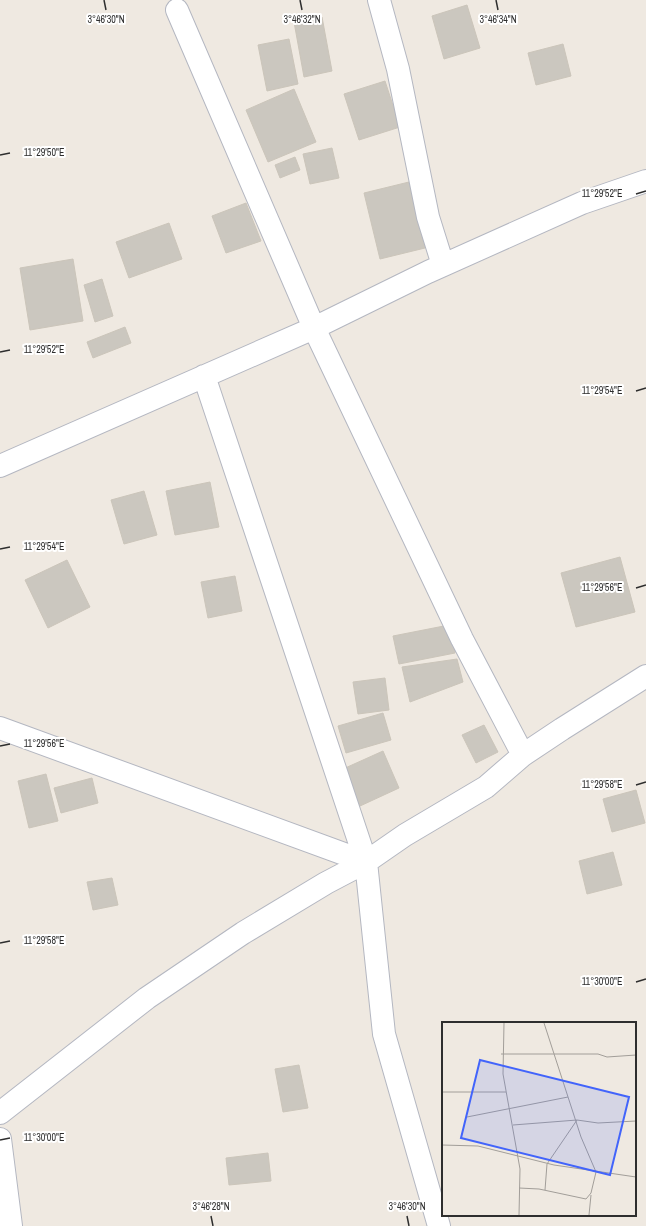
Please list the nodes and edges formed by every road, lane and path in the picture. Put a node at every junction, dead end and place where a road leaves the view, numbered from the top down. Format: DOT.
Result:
graph roads {
  1 [pos="379,0"];
  2 [pos="177,10"];
  3 [pos="646,181"];
  4 [pos="443,265"];
  5 [pos="314,328"];
  6 [pos="204,376"];
  7 [pos="0,466"];
  8 [pos="646,676"];
  9 [pos="0,728"];
  10 [pos="523,755"];
  11 [pos="366,862"];
  12 [pos="0,1113"];
  13 [pos="0,1139"];
  14 [pos="11,1226"];
  15 [pos="439,1226"];
  1 -- 4 [label="street"];
  2 -- 5 [label="street"];
  3 -- 4 [label="street"];
  4 -- 5 [label="street"];
  5 -- 6 [label="street"];
  5 -- 10 [label="street"];
  6 -- 7 [label="street"];
  6 -- 11 [label="street"];
  8 -- 10 [label="street"];
  9 -- 11 [label="street"];
  10 -- 11 [label="street"];
  11 -- 12 [label="street"];
  11 -- 15 [label="street"];
  13 -- 14 [label="street"];
}
